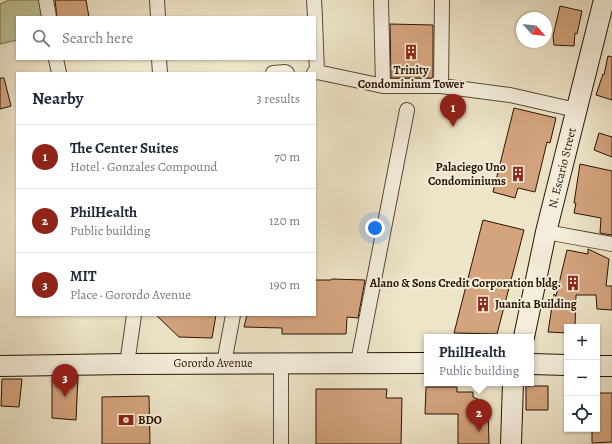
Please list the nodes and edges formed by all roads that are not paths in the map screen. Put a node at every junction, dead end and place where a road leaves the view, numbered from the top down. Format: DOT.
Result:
graph roads {
  1 [pos="46,0"];
  2 [pos="157,0"];
  3 [pos="314,0"];
  4 [pos="381,0"];
  5 [pos="442,0"];
  6 [pos="603,4"];
  7 [pos="49,16"];
  8 [pos="158,16"];
  9 [pos="315,16"];
  10 [pos="56,60"];
  11 [pos="159,60"];
  12 [pos="316,60"];
  13 [pos="58,72"];
  14 [pos="160,72"];
  15 [pos="316,72"];
  16 [pos="383,86"];
  17 [pos="441,86"];
  18 [pos="407,110"];
  19 [pos="576,110"];
  20 [pos="546,232"];
  21 [pos="612,244"];
  22 [pos="134,316"];
  23 [pos="234,316"];
  24 [pos="525,334"];
  25 [pos="358,362"];
  26 [pos="424,362"];
  27 [pos="224,363"];
  28 [pos="281,363"];
  29 [pos="127,364"];
  30 [pos="534,364"];
  31 [pos="564,365"];
  32 [pos="0,366"];
  33 [pos="600,366"];
  34 [pos="612,366"];
  35 [pos="513,386"];
  36 [pos="280,444"];
  37 [pos="511,444"];
  1 -- 7 [label="street"];
  2 -- 8 [label="street"];
  3 -- 9 [label="street"];
  4 -- 16 [label="street"];
  5 -- 17 [label="street"];
  6 -- 19 [label="main road, N. Escario Street"];
  10 -- 13 [label="street"];
  11 -- 14 [label="street"];
  12 -- 15 [label="street"];
  15 -- 16 [label="street"];
  16 -- 17 [label="street"];
  17 -- 19 [label="street"];
  18 -- 25 [label="street"];
  19 -- 20 [label="main road, N. Escario Street"];
  20 -- 21 [label="street"];
  20 -- 24 [label="main road, N. Escario Street"];
  22 -- 29 [label="street"];
  23 -- 27 [label="street"];
  25 -- 26 [label="main road, Gorordo Avenue"];
  25 -- 28 [label="main road, Gorordo Avenue"];
  27 -- 28 [label="main road, Gorordo Avenue"];
  27 -- 29 [label="main road, Gorordo Avenue"];
  28 -- 36 [label="street"];
  29 -- 32 [label="main road, Gorordo Avenue"];
  30 -- 31 [label="main road"];
  33 -- 34 [label="main road"];
  35 -- 37 [label="main road"];
}
